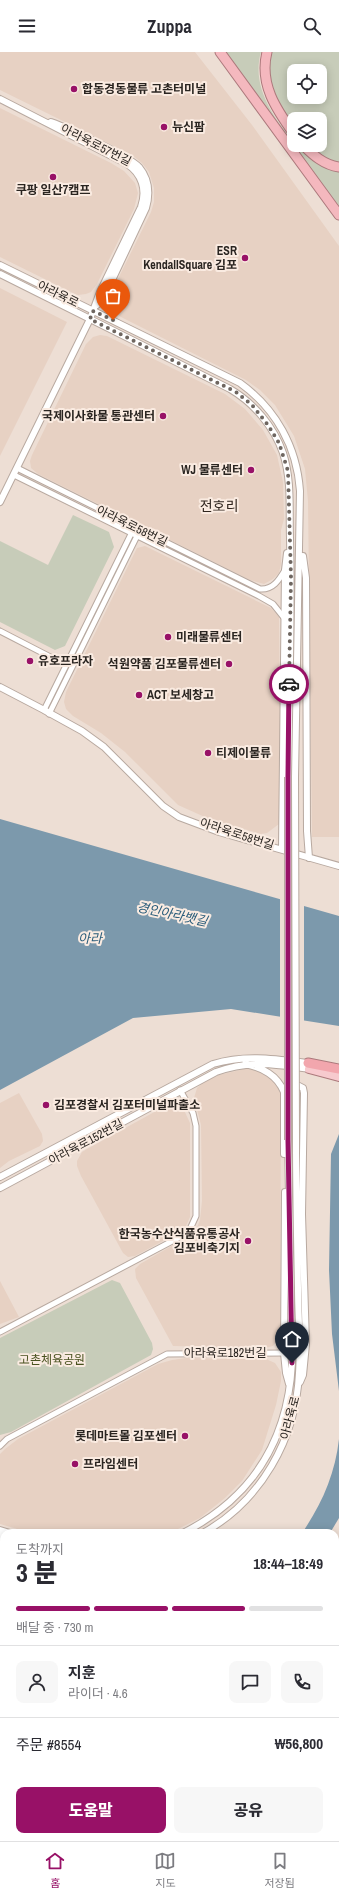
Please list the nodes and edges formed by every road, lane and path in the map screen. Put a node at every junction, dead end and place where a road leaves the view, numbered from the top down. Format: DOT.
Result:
graph roads {
  1 [pos="220,52"];
  2 [pos="267,52"];
  3 [pos="0,99"];
  4 [pos="287,125"];
  5 [pos="310,152"];
  6 [pos="339,167"];
  7 [pos="339,215"];
  8 [pos="0,265"];
  9 [pos="0,274"];
  10 [pos="93,311"];
  11 [pos="90,319"];
  12 [pos="17,468"];
  13 [pos="14,475"];
  14 [pos="0,502"];
  15 [pos="135,528"];
  16 [pos="140,530"];
  17 [pos="132,533"];
  18 [pos="290,535"];
  19 [pos="137,536"];
  20 [pos="300,537"];
  21 [pos="285,570"];
  22 [pos="285,619"];
  23 [pos="0,631"];
  24 [pos="66,665"];
  25 [pos="0,686"];
  26 [pos="48,712"];
  27 [pos="307,831"];
  28 [pos="283,832"];
  29 [pos="282,849"];
  30 [pos="309,858"];
  31 [pos="339,866"];
  32 [pos="245,1064"];
  33 [pos="309,1066"];
  34 [pos="339,1069"];
  35 [pos="339,1077"];
  36 [pos="180,1090"];
  37 [pos="283,1099"];
  38 [pos="0,1177"];
  39 [pos="0,1188"];
  40 [pos="0,1332"];
  41 [pos="284,1353"];
  42 [pos="290,1387"];
  43 [pos="298,1387"];
  44 [pos="7,1439"];
  45 [pos="0,1440"];
  46 [pos="0,1446"];
  47 [pos="189,1529"];
  48 [pos="209,1529"];
  1 -- 7 [label="highway"];
  2 -- 4 [label="highway"];
  3 -- 10 [label="street, 아라육로57번길"];
  5 -- 6 [label="highway"];
  8 -- 10 [label="street, 아라육로"];
  9 -- 11 [label="street, 아라육로"];
  10 -- 11 [label="street"];
  10 -- 20 [label="street, 아라육로"];
  11 -- 12 [label="street"];
  11 -- 18 [label="street, 아라육로"];
  12 -- 13 [label="street"];
  12 -- 15 [label="street, 아라육로58번길"];
  13 -- 14 [label="street"];
  13 -- 17 [label="street"];
  15 -- 16 [label="street, 아라육로58번길"];
  15 -- 17 [label="street"];
  16 -- 19 [label="street"];
  16 -- 21 [label="street, 아라육로58번길"];
  17 -- 19 [label="street"];
  17 -- 24 [label="street"];
  18 -- 21 [label="street"];
  18 -- 42 [label="street, 아라육로, bridge"];
  19 -- 22 [label="street"];
  19 -- 26 [label="street"];
  20 -- 27 [label="street"];
  20 -- 43 [label="street, 아라육로, bridge"];
  21 -- 22 [label="street"];
  22 -- 28 [label="street"];
  23 -- 24 [label="street"];
  24 -- 26 [label="street"];
  25 -- 26 [label="street, 아라육로58번길"];
  26 -- 29 [label="street, 아라육로58번길"];
  27 -- 28 [label="street"];
  27 -- 30 [label="street"];
  28 -- 29 [label="street"];
  29 -- 30 [label="street, 아라육로58번길"];
  30 -- 31 [label="street, 아라육로58번길"];
  32 -- 33 [label="street, 아라육로152번길"];
  32 -- 36 [label="street, 아라육로152번길"];
  32 -- 37 [label="street"];
  33 -- 34 [label="highway"];
  33 -- 35 [label="main road"];
  33 -- 38 [label="street, 아라육로152번길"];
  36 -- 39 [label="street, 아라육로152번길"];
  36 -- 40 [label="street"];
  37 -- 41 [label="street"];
  37 -- 43 [label="street"];
  41 -- 42 [label="street"];
  41 -- 44 [label="street, 아라육로182번길"];
  42 -- 47 [label="street, 아라육로"];
  43 -- 48 [label="street, 아라육로"];
  44 -- 45 [label="street"];
  44 -- 46 [label="street"];
}
